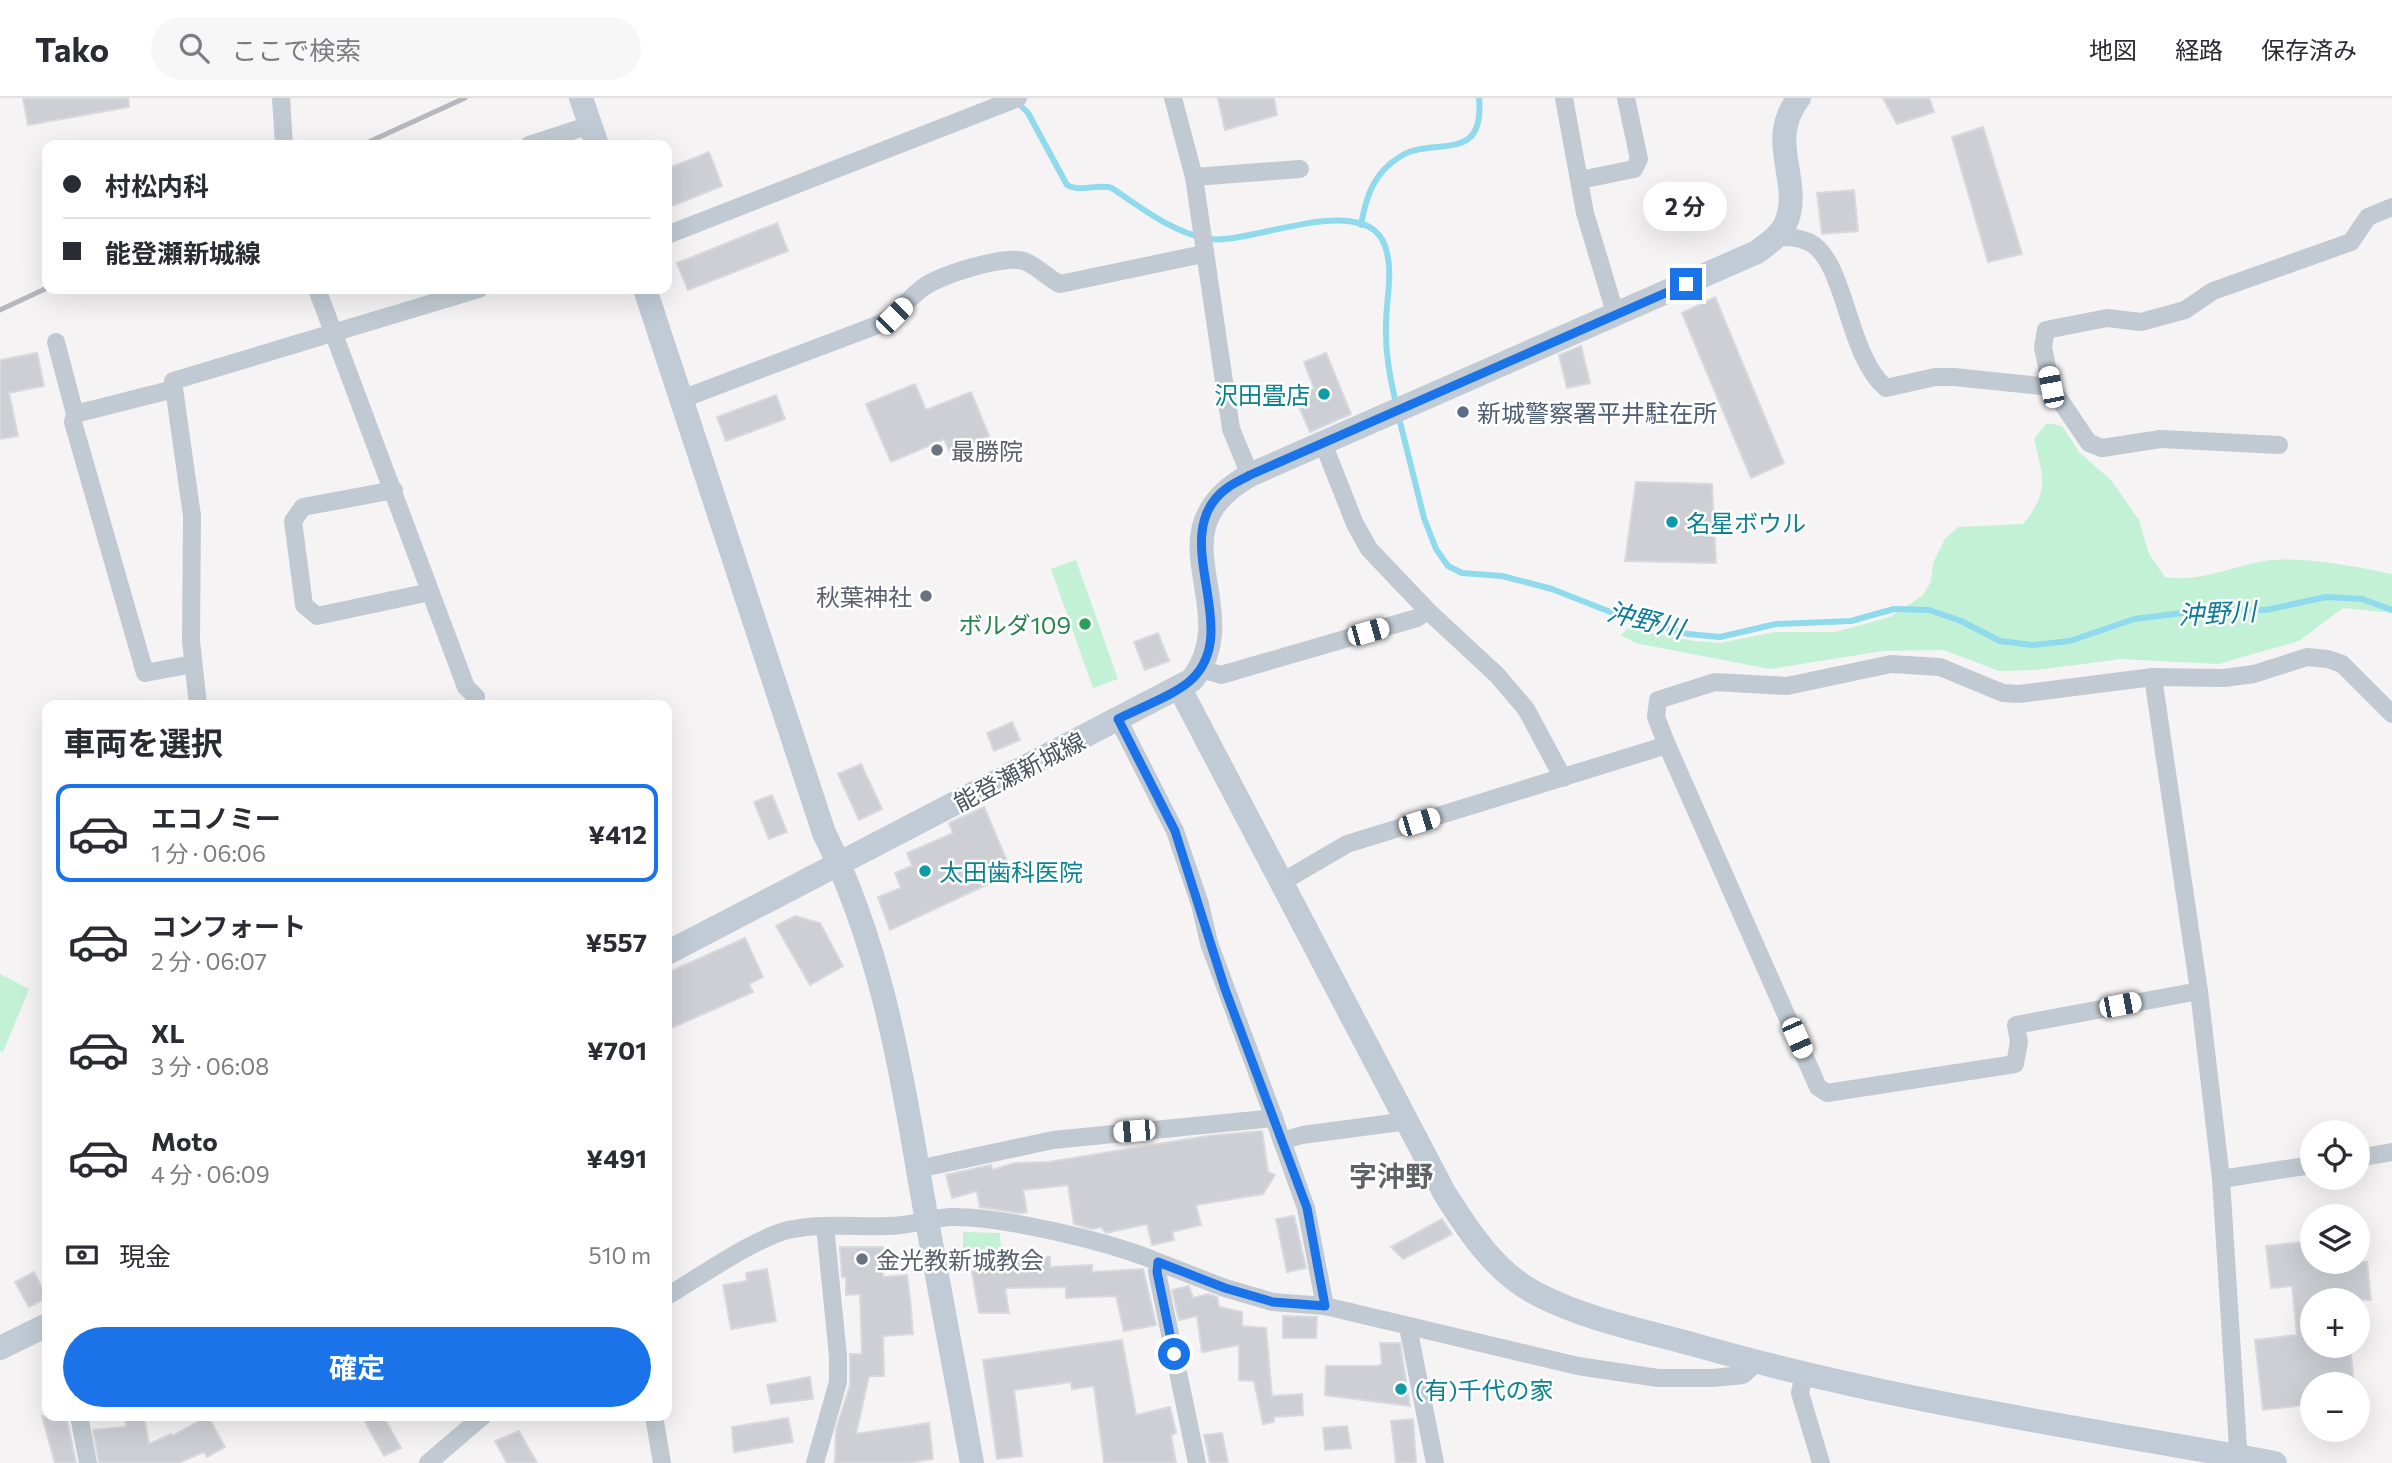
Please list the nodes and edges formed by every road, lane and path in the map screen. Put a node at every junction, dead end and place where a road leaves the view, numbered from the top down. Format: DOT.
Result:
graph roads {
  1 [pos="281,98"];
  2 [pos="581,98"];
  3 [pos="1018,98"];
  4 [pos="1173,98"];
  5 [pos="1564,98"];
  6 [pos="1626,98"];
  7 [pos="1786,103"];
  8 [pos="593,135"];
  9 [pos="284,140"];
  10 [pos="561,140"];
  11 [pos="1300,169"];
  12 [pos="1194,177"];
  13 [pos="1580,180"];
  14 [pos="2392,207"];
  15 [pos="672,233"];
  16 [pos="1777,237"];
  17 [pos="1203,254"];
  18 [pos="319,294"];
  19 [pos="463,294"];
  20 [pos="647,294"];
  21 [pos="1616,316"];
  22 [pos="335,334"];
  23 [pos="56,342"];
  24 [pos="2051,387"];
  25 [pos="174,389"];
  26 [pos="682,400"];
  27 [pos="75,414"];
  28 [pos="1323,443"];
  29 [pos="2279,445"];
  30 [pos="1250,475"];
  31 [pos="394,490"];
  32 [pos="430,592"];
  33 [pos="1428,611"];
  34 [pos="193,664"];
  35 [pos="1201,668"];
  36 [pos="2153,677"];
  37 [pos="1179,687"];
  38 [pos="197,700"];
  39 [pos="475,700"];
  40 [pos="2392,714"];
  41 [pos="1118,719"];
  42 [pos="1667,745"];
  43 [pos="1563,778"];
  44 [pos="839,863"];
  45 [pos="1282,882"];
  46 [pos="672,950"];
  47 [pos="2199,991"];
  48 [pos="1274,1118"];
  49 [pos="1408,1121"];
  50 [pos="1282,1141"];
  51 [pos="2392,1152"];
  52 [pos="2370,1156"];
  53 [pos="2300,1167"];
  54 [pos="918,1169"];
  55 [pos="2221,1179"];
  56 [pos="928,1220"];
  57 [pos="825,1226"];
  58 [pos="1158,1262"];
  59 [pos="672,1293"];
  60 [pos="1325,1306"];
  61 [pos="42,1327"];
  62 [pos="1408,1327"];
  63 [pos="0,1348"];
  64 [pos="1757,1362"];
  65 [pos="1804,1375"];
  66 [pos="80,1421"];
  67 [pos="477,1421"];
  68 [pos="655,1421"];
  69 [pos="2239,1460"];
  70 [pos="88,1463"];
  71 [pos="428,1463"];
  72 [pos="662,1463"];
  73 [pos="815,1463"];
  74 [pos="972,1463"];
  75 [pos="1197,1463"];
  76 [pos="1435,1463"];
  77 [pos="1821,1463"];
  78 [pos="2276,1463"];
  1 -- 9 [label="street"];
  2 -- 8 [label="street"];
  3 -- 15 [label="street"];
  4 -- 12 [label="street"];
  5 -- 13 [label="street"];
  6 -- 13 [label="street"];
  7 -- 16 [label="street"];
  8 -- 10 [label="street"];
  11 -- 12 [label="street"];
  12 -- 17 [label="street"];
  13 -- 21 [label="street"];
  14 -- 24 [label="street"];
  16 -- 21 [label="street"];
  16 -- 24 [label="street"];
  17 -- 26 [label="street"];
  17 -- 30 [label="street"];
  18 -- 22 [label="street"];
  19 -- 22 [label="street"];
  20 -- 26 [label="street"];
  21 -- 28 [label="street"];
  22 -- 25 [label="street"];
  22 -- 31 [label="street"];
  23 -- 27 [label="street"];
  24 -- 29 [label="street"];
  25 -- 27 [label="street"];
  25 -- 34 [label="street"];
  26 -- 44 [label="street"];
  27 -- 34 [label="street"];
  28 -- 30 [label="street"];
  28 -- 33 [label="street"];
  30 -- 35 [label="street"];
  31 -- 32 [label="street"];
  31 -- 32 [label="street"];
  32 -- 39 [label="street"];
  33 -- 35 [label="street"];
  33 -- 43 [label="street"];
  34 -- 38 [label="street"];
  35 -- 37 [label="street, 能登瀬新城線"];
  36 -- 40 [label="street"];
  36 -- 42 [label="street"];
  36 -- 47 [label="street"];
  37 -- 41 [label="street, 能登瀬新城線"];
  37 -- 45 [label="street"];
  41 -- 44 [label="street, 能登瀬新城線"];
  41 -- 48 [label="street"];
  42 -- 43 [label="street"];
  42 -- 47 [label="street"];
  43 -- 45 [label="street"];
  44 -- 46 [label="street, 能登瀬新城線"];
  44 -- 54 [label="street"];
  45 -- 49 [label="street"];
  47 -- 55 [label="street"];
  48 -- 50 [label="street"];
  48 -- 54 [label="street"];
  49 -- 50 [label="street"];
  49 -- 64 [label="street"];
  50 -- 60 [label="street"];
  51 -- 52 [label="street"];
  53 -- 55 [label="street"];
  54 -- 56 [label="street"];
  55 -- 69 [label="street"];
  56 -- 57 [label="street"];
  56 -- 58 [label="street"];
  56 -- 74 [label="street"];
  57 -- 59 [label="street"];
  57 -- 73 [label="street"];
  58 -- 60 [label="street"];
  58 -- 75 [label="street"];
  60 -- 62 [label="street"];
  61 -- 63 [label="street"];
  62 -- 64 [label="street"];
  62 -- 76 [label="street"];
  64 -- 65 [label="street"];
  65 -- 69 [label="street"];
  65 -- 77 [label="street"];
  66 -- 70 [label="street"];
  67 -- 71 [label="street"];
  68 -- 72 [label="street"];
  69 -- 78 [label="street"];
}
